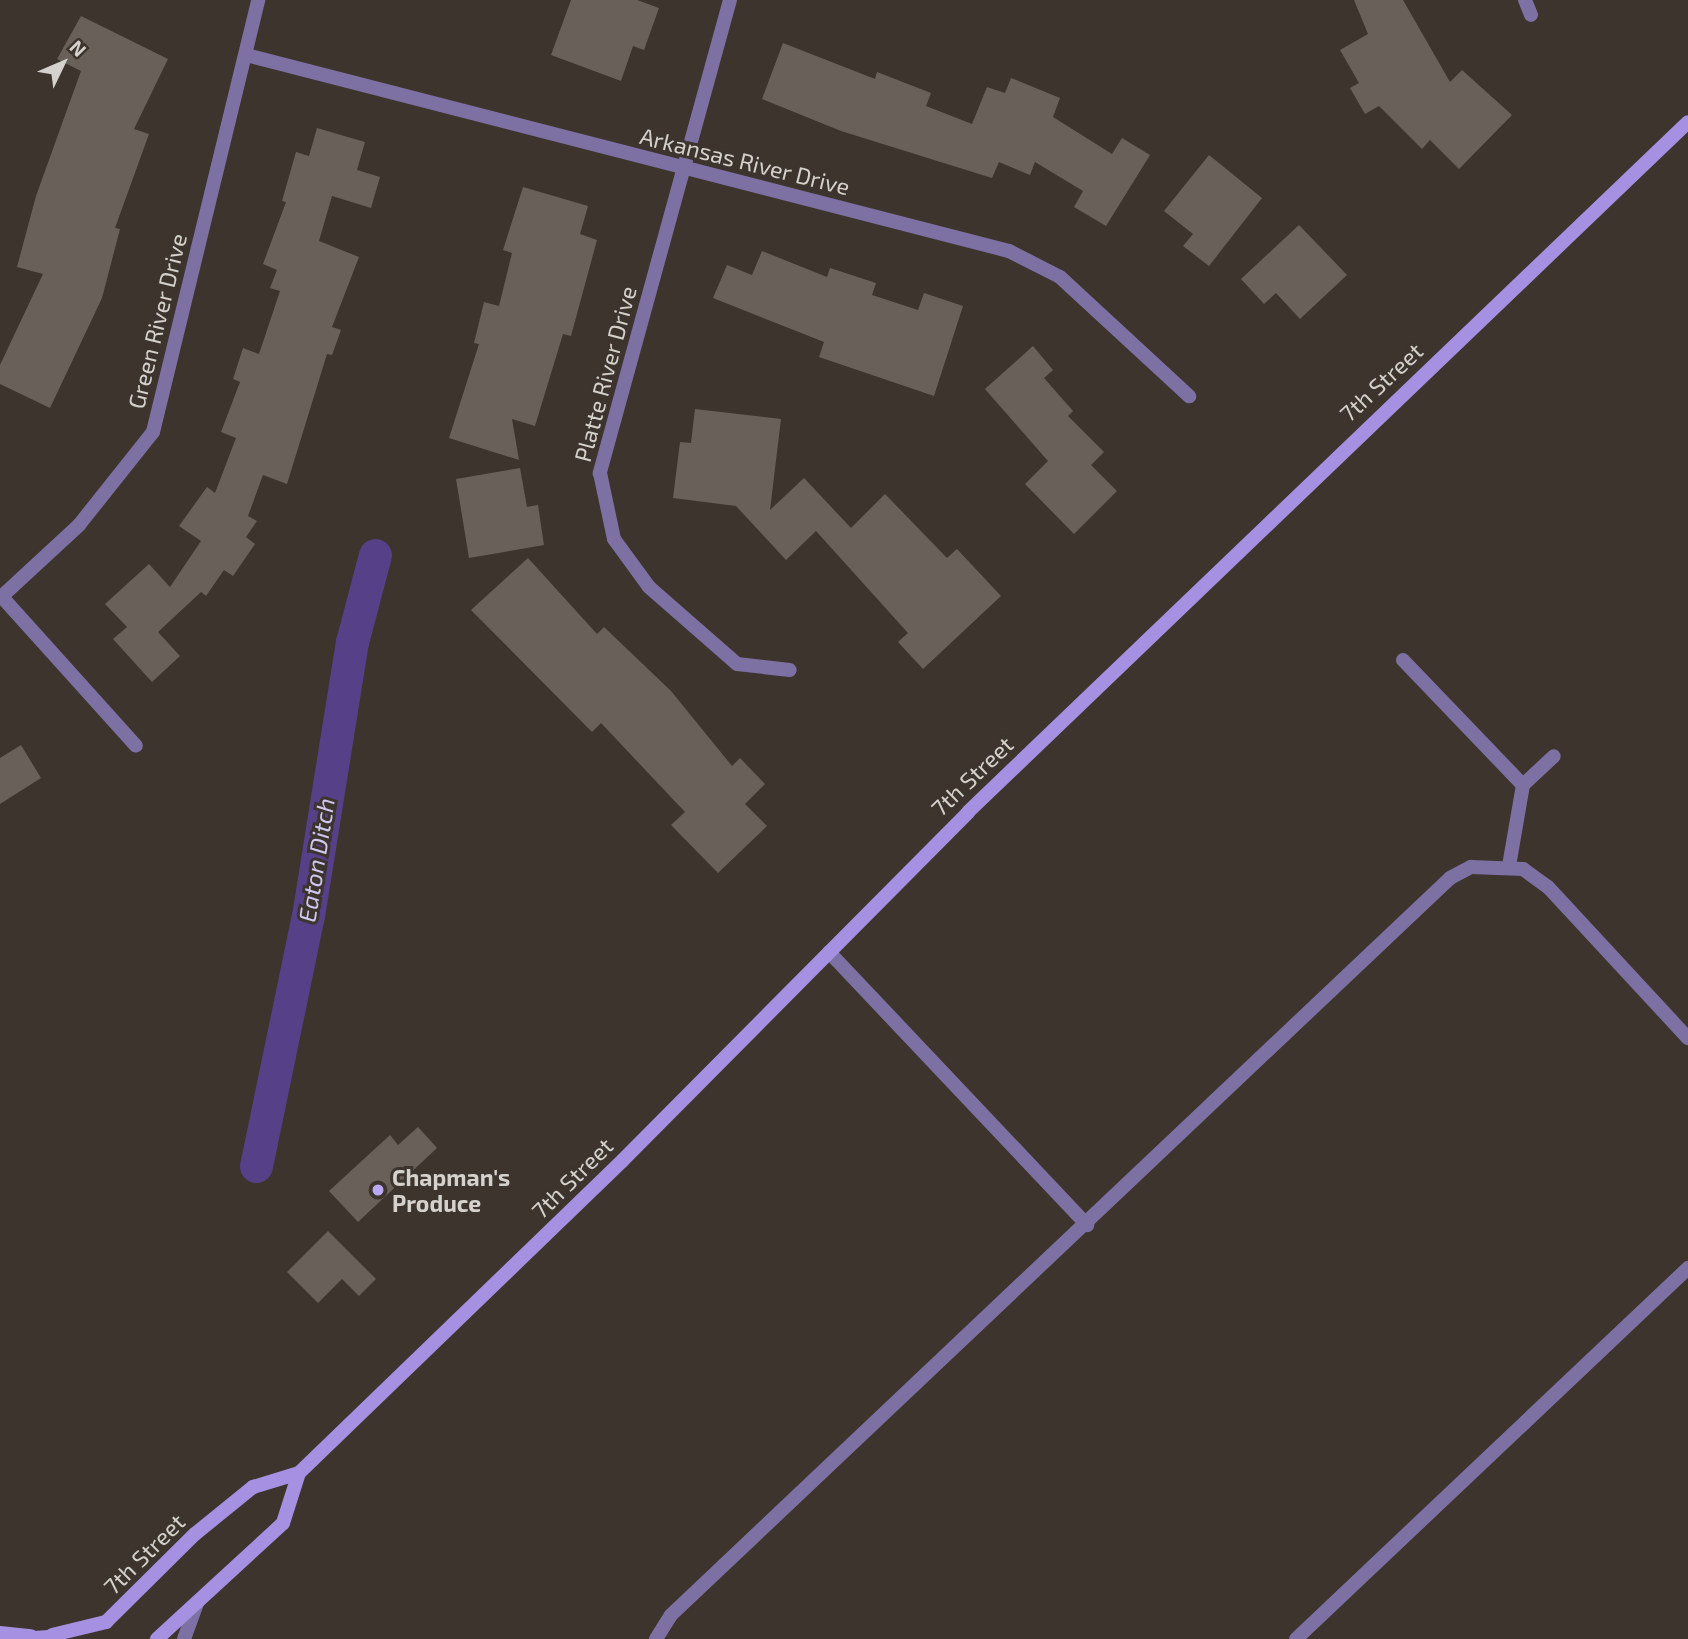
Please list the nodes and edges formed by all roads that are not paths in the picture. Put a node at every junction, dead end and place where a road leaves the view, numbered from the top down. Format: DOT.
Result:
graph roads {
  1 [pos="258,0"];
  2 [pos="730,0"];
  3 [pos="1525,0"];
  4 [pos="1531,15"];
  5 [pos="246,55"];
  6 [pos="1688,122"];
  7 [pos="684,169"];
  8 [pos="1189,396"];
  9 [pos="1,597"];
  10 [pos="1403,660"];
  11 [pos="790,670"];
  12 [pos="136,746"];
  13 [pos="1554,756"];
  14 [pos="1523,785"];
  15 [pos="1509,866"];
  16 [pos="829,952"];
  17 [pos="1688,1038"];
  18 [pos="1087,1225"];
  19 [pos="1688,1268"];
  20 [pos="299,1473"];
  21 [pos="197,1603"];
  22 [pos="0,1633"];
  23 [pos="52,1635"];
  24 [pos="26,1637"];
  25 [pos="71,1639"];
  26 [pos="157,1639"];
  27 [pos="184,1639"];
  28 [pos="656,1639"];
  29 [pos="1296,1639"];
  1 -- 5 [label="street, Green River Drive"];
  2 -- 7 [label="street, Platte River Drive"];
  3 -- 4 [label="street"];
  5 -- 7 [label="street, Arkansas River Drive"];
  5 -- 9 [label="street, Green River Drive"];
  6 -- 16 [label="street, 7th Street"];
  7 -- 8 [label="street, Arkansas River Drive"];
  7 -- 11 [label="street, Platte River Drive"];
  9 -- 12 [label="street"];
  10 -- 14 [label="street"];
  13 -- 14 [label="street"];
  14 -- 15 [label="street"];
  15 -- 17 [label="street"];
  15 -- 18 [label="street"];
  16 -- 18 [label="street"];
  16 -- 20 [label="street, 7th Street"];
  18 -- 28 [label="street"];
  19 -- 29 [label="street"];
  20 -- 21 [label="street, 7th Street"];
  20 -- 23 [label="street, 7th Street"];
  21 -- 26 [label="street, 7th Street"];
  21 -- 27 [label="street"];
  22 -- 24 [label="street"];
  23 -- 24 [label="street"];
  23 -- 25 [label="street"];
}
